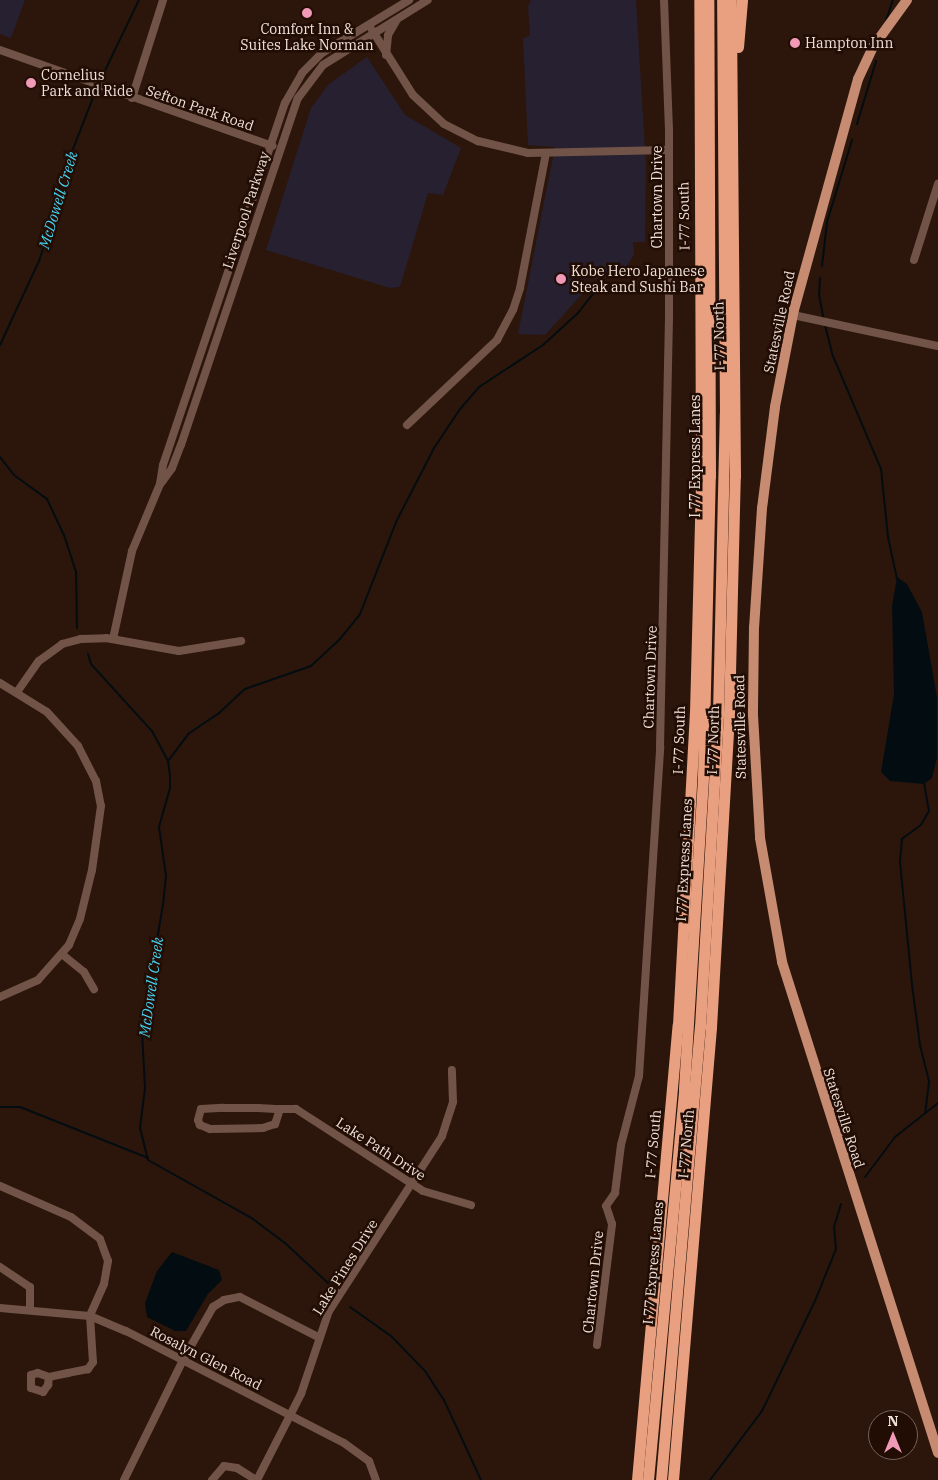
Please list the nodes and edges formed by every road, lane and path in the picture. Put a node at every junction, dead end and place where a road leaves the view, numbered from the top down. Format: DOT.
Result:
graph roads {
  1 [pos="163,0"];
  2 [pos="409,0"];
  3 [pos="428,0"];
  4 [pos="664,0"];
  5 [pos="699,0"];
  6 [pos="708,0"];
  7 [pos="722,0"];
  8 [pos="731,0"];
  9 [pos="742,0"];
  10 [pos="907,0"];
  11 [pos="396,20"];
  12 [pos="369,24"];
  13 [pos="374,33"];
  14 [pos="0,50"];
  15 [pos="386,55"];
  16 [pos="132,98"];
  17 [pos="731,113"];
  18 [pos="270,145"];
  19 [pos="280,148"];
  20 [pos="669,150"];
  21 [pos="546,153"];
  22 [pos="938,184"];
  23 [pos="914,260"];
  24 [pos="793,315"];
  25 [pos="938,346"];
  26 [pos="407,425"];
  27 [pos="160,484"];
  28 [pos="113,639"];
  29 [pos="241,641"];
  30 [pos="0,683"];
  31 [pos="17,692"];
  32 [pos="722,860"];
  33 [pos="705,943"];
  34 [pos="63,955"];
  35 [pos="94,989"];
  36 [pos="0,997"];
  37 [pos="452,1070"];
  38 [pos="280,1109"];
  39 [pos="665,1178"];
  40 [pos="411,1184"];
  41 [pos="0,1186"];
  42 [pos="471,1205"];
  43 [pos="0,1267"];
  44 [pos="668,1268"];
  45 [pos="0,1308"];
  46 [pos="30,1310"];
  47 [pos="90,1316"];
  48 [pos="318,1337"];
  49 [pos="597,1345"];
  50 [pos="183,1360"];
  51 [pos="49,1378"];
  52 [pos="290,1415"];
  53 [pos="938,1453"];
  54 [pos="124,1480"];
  55 [pos="212,1480"];
  56 [pos="256,1480"];
  57 [pos="376,1480"];
  58 [pos="637,1480"];
  59 [pos="648,1480"];
  60 [pos="661,1480"];
  61 [pos="673,1480"];
  1 -- 16 [label="street"];
  2 -- 12 [label="street, Liverpool Parkway"];
  3 -- 11 [label="street, Liverpool Parkway"];
  4 -- 20 [label="street, Chartown Drive"];
  5 -- 39 [label="highway, I-77 South"];
  6 -- 44 [label="highway, I 77 Express Lanes"];
  7 -- 33 [label="highway, I 77 Express Lanes"];
  8 -- 17 [label="highway, I-77 North"];
  9 -- 17 [label="highway"];
  10 -- 24 [label="main road, Statesville Road"];
  11 -- 13 [label="street, Liverpool Parkway"];
  11 -- 15 [label="street"];
  12 -- 13 [label="street"];
  12 -- 18 [label="street, Liverpool Parkway"];
  13 -- 15 [label="street"];
  13 -- 19 [label="street, Liverpool Parkway"];
  14 -- 16 [label="street, Sefton Park Road"];
  15 -- 21 [label="street"];
  16 -- 18 [label="street, Sefton Park Road"];
  17 -- 32 [label="highway, I-77 North"];
  18 -- 19 [label="street, Sefton Park Road"];
  18 -- 27 [label="street, Liverpool Parkway"];
  19 -- 27 [label="street, Liverpool Parkway"];
  20 -- 21 [label="street"];
  20 -- 49 [label="street, Chartown Drive"];
  21 -- 26 [label="street"];
  22 -- 23 [label="street"];
  24 -- 25 [label="street"];
  24 -- 53 [label="main road, Statesville Road"];
  27 -- 28 [label="street, Liverpool Parkway"];
  28 -- 29 [label="street"];
  28 -- 31 [label="street"];
  30 -- 31 [label="street"];
  31 -- 34 [label="street"];
  32 -- 33 [label="highway"];
  32 -- 61 [label="highway, I-77 North"];
  33 -- 60 [label="highway, I 77 Express Lanes"];
  34 -- 35 [label="street"];
  34 -- 36 [label="street"];
  37 -- 40 [label="street, Lake Pines Drive"];
  38 -- 38 [label="street, Lake Path Drive"];
  38 -- 40 [label="street, Lake Path Drive"];
  39 -- 44 [label="highway"];
  39 -- 58 [label="highway, I-77 South"];
  40 -- 42 [label="street, Lake Path Drive"];
  40 -- 48 [label="street, Lake Pines Drive"];
  41 -- 47 [label="street"];
  43 -- 46 [label="street"];
  44 -- 59 [label="highway, I 77 Express Lanes"];
  45 -- 46 [label="street, Rosalyn Glen Road"];
  46 -- 47 [label="street, Rosalyn Glen Road"];
  47 -- 50 [label="street, Rosalyn Glen Road"];
  47 -- 51 [label="street"];
  48 -- 50 [label="street"];
  48 -- 52 [label="street, Lake Pines Drive"];
  50 -- 52 [label="street, Rosalyn Glen Road"];
  50 -- 54 [label="street"];
  52 -- 56 [label="street, Lake Pines Drive"];
  52 -- 57 [label="street, Rosalyn Glen Road"];
  55 -- 56 [label="street"];
}
